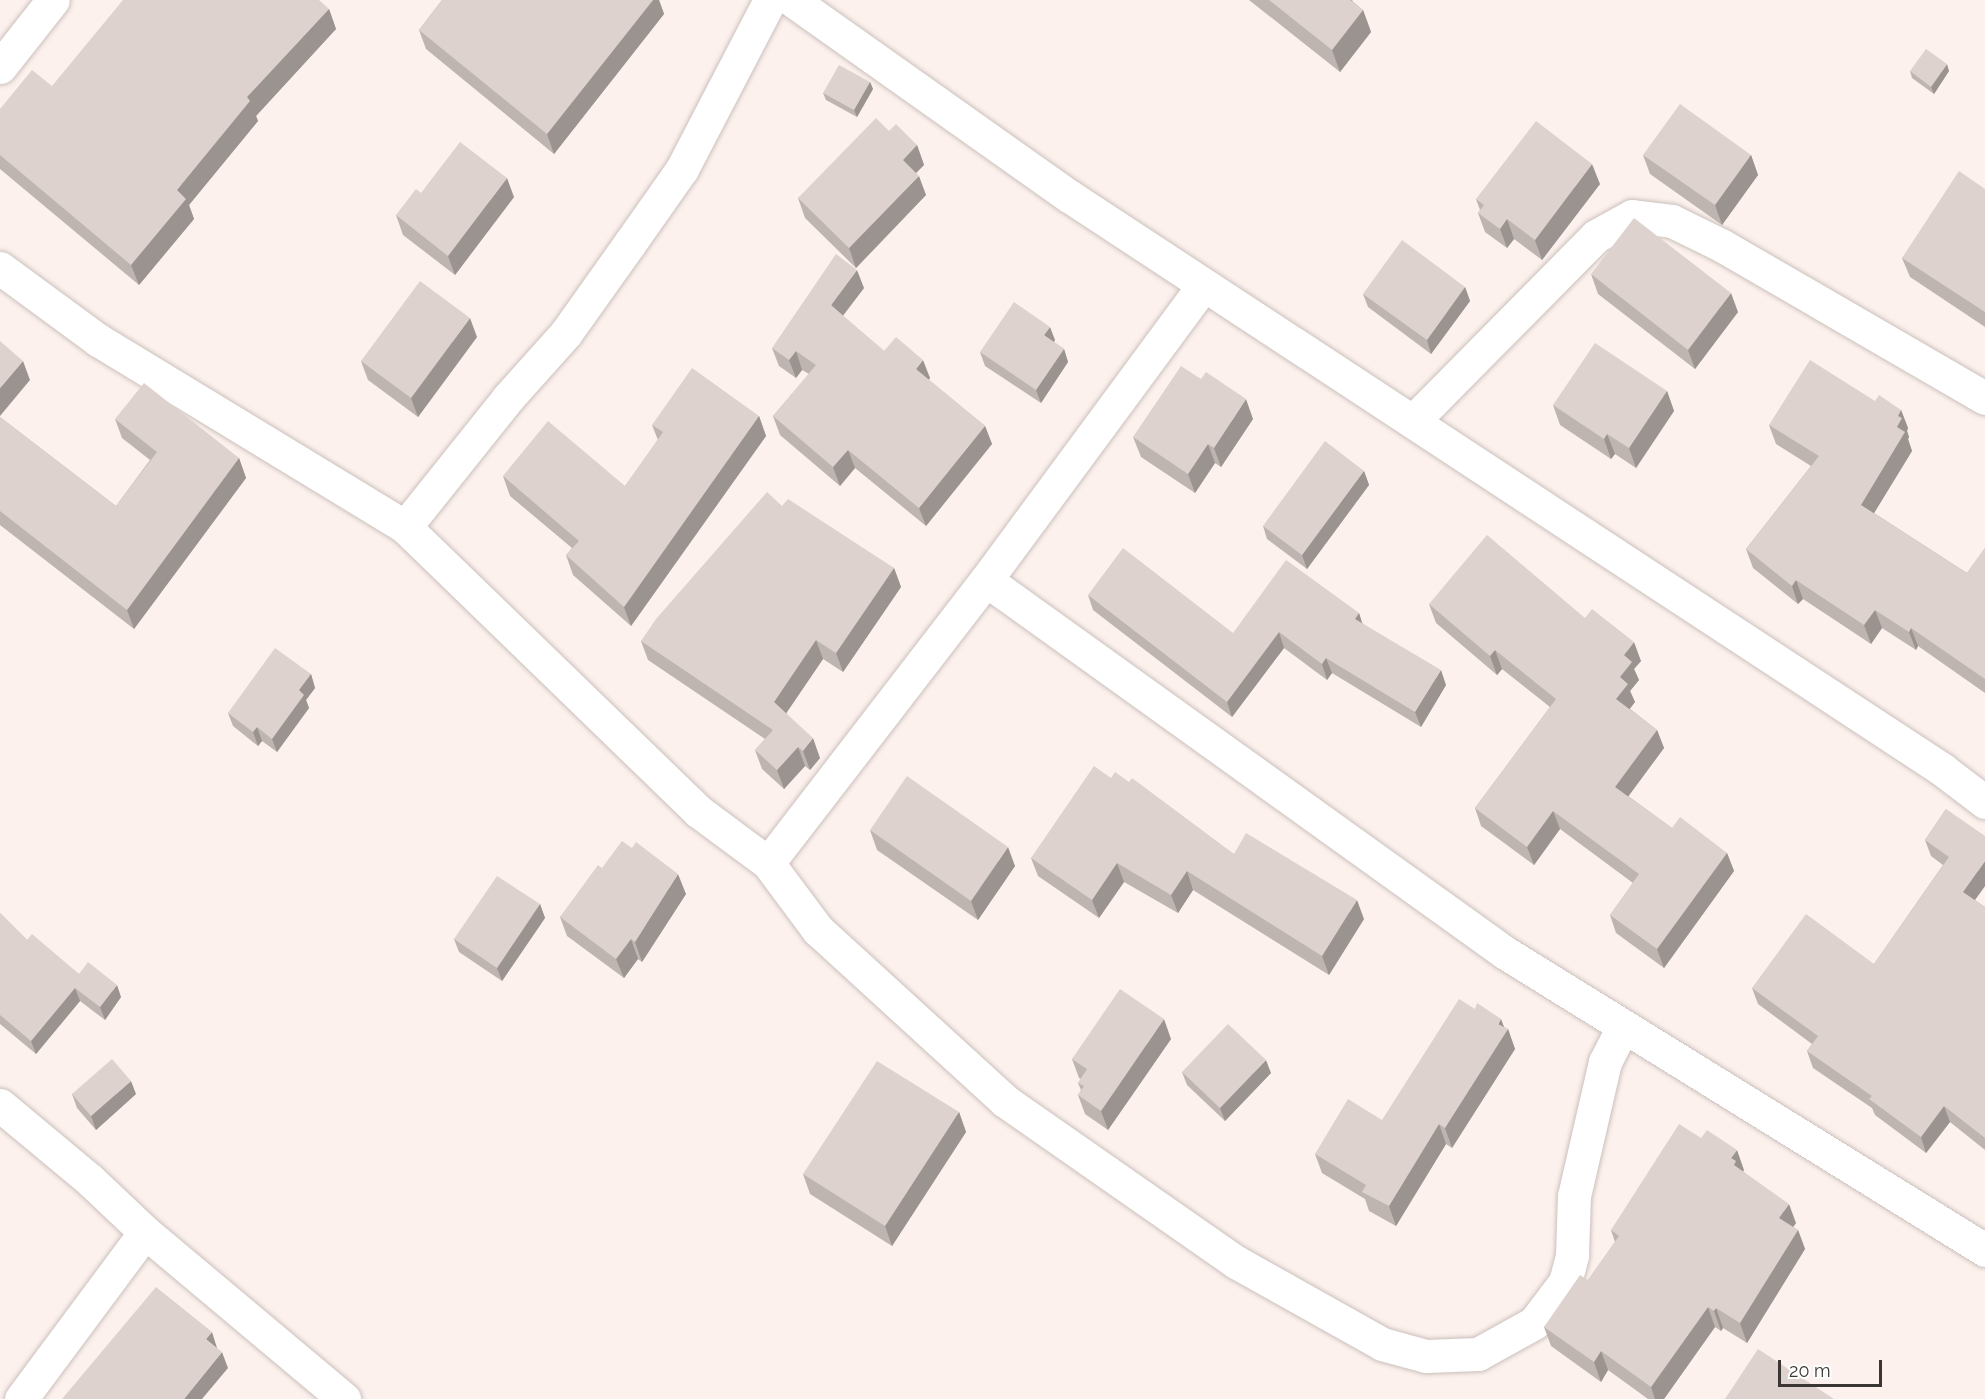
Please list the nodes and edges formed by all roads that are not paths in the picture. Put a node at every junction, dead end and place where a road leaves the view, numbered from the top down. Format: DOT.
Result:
graph roads {
  1 [pos="54,0"];
  2 [pos="770,0"];
  3 [pos="792,0"];
  4 [pos="0,67"];
  5 [pos="0,268"];
  6 [pos="1203,286"];
  7 [pos="1985,398"];
  8 [pos="1413,422"];
  9 [pos="405,527"];
  10 [pos="986,580"];
  11 [pos="1985,802"];
  12 [pos="768,863"];
  13 [pos="1623,1027"];
  14 [pos="0,1105"];
  15 [pos="145,1232"];
  16 [pos="1985,1250"];
  17 [pos="21,1399"];
  18 [pos="344,1399"];
  1 -- 4 [label="street"];
  2 -- 9 [label="street"];
  3 -- 6 [label="street"];
  5 -- 9 [label="street"];
  6 -- 8 [label="street"];
  6 -- 10 [label="street"];
  7 -- 8 [label="street"];
  8 -- 11 [label="street"];
  9 -- 12 [label="street"];
  10 -- 12 [label="street"];
  10 -- 13 [label="street"];
  12 -- 13 [label="street"];
  13 -- 16 [label="street"];
  14 -- 15 [label="street"];
  15 -- 17 [label="street"];
  15 -- 18 [label="street"];
}
